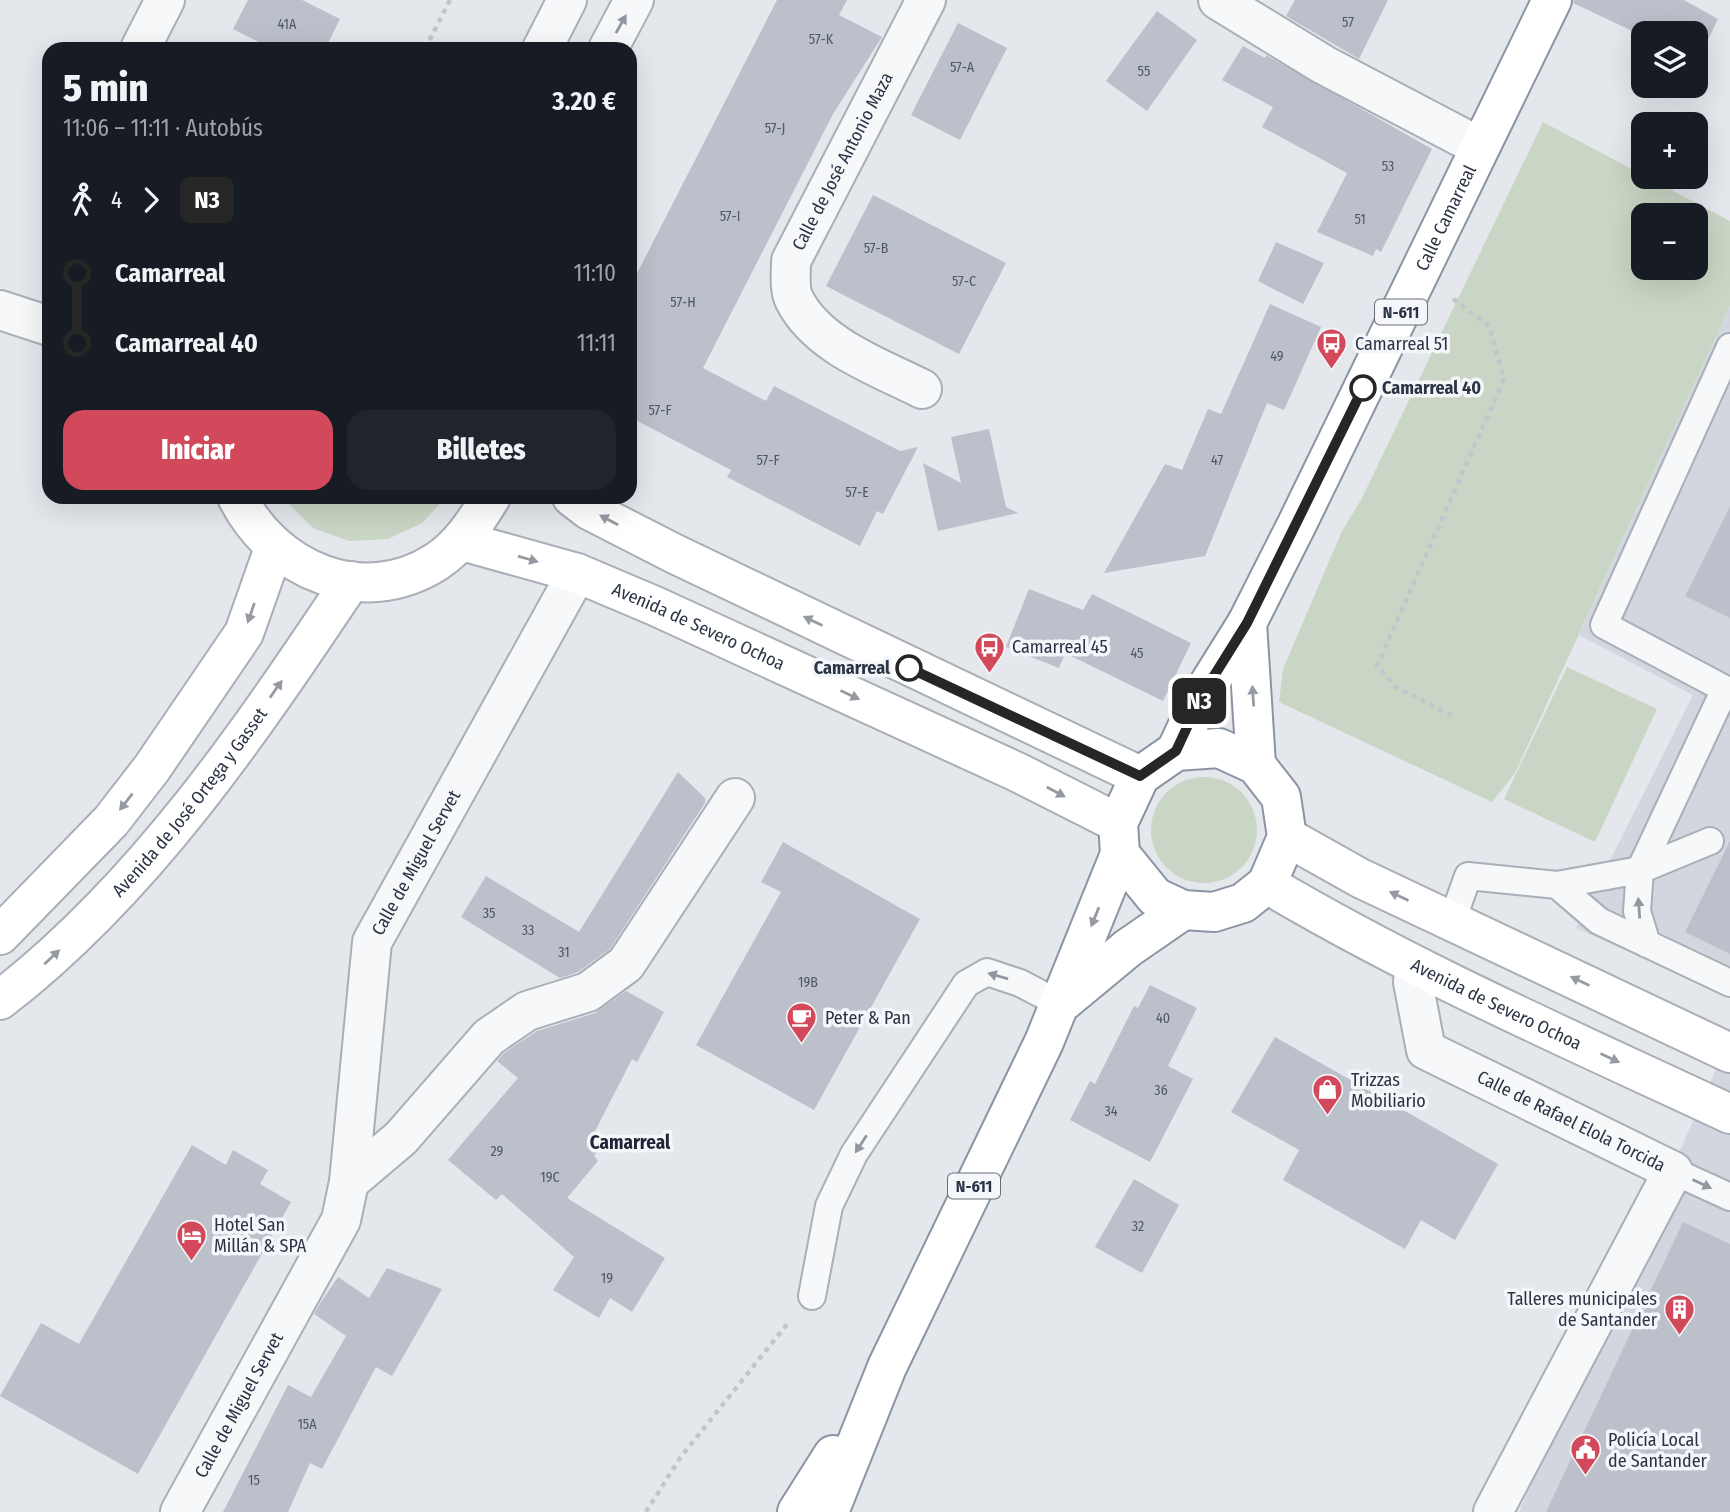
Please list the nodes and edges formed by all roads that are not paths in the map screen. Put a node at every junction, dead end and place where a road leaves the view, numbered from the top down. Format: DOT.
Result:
graph roads {
  1 [pos="166,0"];
  2 [pos="567,0"];
  3 [pos="634,0"];
  4 [pos="926,0"];
  5 [pos="1218,0"];
  6 [pos="1552,0"];
  7 [pos="144,42"];
  8 [pos="546,42"];
  9 [pos="612,42"];
  10 [pos="1480,147"];
  11 [pos="0,310"];
  12 [pos="42,324"];
  13 [pos="1730,346"];
  14 [pos="922,389"];
  15 [pos="241,504"];
  16 [pos="486,504"];
  17 [pos="581,504"];
  18 [pos="462,541"];
  19 [pos="274,548"];
  20 [pos="577,573"];
  21 [pos="351,581"];
  22 [pos="1247,623"];
  23 [pos="1176,751"];
  24 [pos="1256,765"];
  25 [pos="1140,776"];
  26 [pos="735,799"];
  27 [pos="1287,837"];
  28 [pos="1119,838"];
  29 [pos="1710,841"];
  30 [pos="1640,870"];
  31 [pos="1267,884"];
  32 [pos="1558,885"];
  33 [pos="1183,910"];
  34 [pos="1452,921"];
  35 [pos="0,935"];
  36 [pos="1647,944"];
  37 [pos="1414,965"];
  38 [pos="1730,984"];
  39 [pos="0,1000"];
  40 [pos="1060,1004"];
  41 [pos="1730,1053"];
  42 [pos="1730,1114"];
  43 [pos="1673,1171"];
  44 [pos="349,1182"];
  45 [pos="1730,1197"];
  46 [pos="812,1296"];
  47 [pos="887,1367"];
  48 [pos="180,1512"];
  49 [pos="797,1512"];
  50 [pos="829,1512"];
  51 [pos="1493,1512"];
  1 -- 7 [label="street"];
  2 -- 8 [label="street"];
  9 -- 3 [label="street, one-way"];
  4 -- 14 [label="street, Calle de José Antonio Maza"];
  5 -- 10 [label="street"];
  6 -- 10 [label="main road, Calle Camarreal / N-611"];
  10 -- 22 [label="main road, Calle Camarreal / N-611"];
  11 -- 12 [label="street"];
  13 -- 30 [label="lane"];
  15 -- 19 [label="main road"];
  16 -- 18 [label="main road"];
  25 -- 17 [label="main road, one-way"];
  18 -- 20 [label="main road, Avenida de Severo Ochoa, one-way"];
  18 -- 21 [label="main road"];
  19 -- 21 [label="main road"];
  19 -- 35 [label="main road, one-way"];
  20 -- 28 [label="main road, Avenida de Severo Ochoa, one-way"];
  20 -- 44 [label="street, Calle de Miguel Servet"];
  39 -- 21 [label="main road, Avenida de José Ortega y Gasset, one-way"];
  22 -- 23 [label="main road, N-611"];
  24 -- 22 [label="main road, N-611, one-way"];
  23 -- 24 [label="main road"];
  23 -- 25 [label="main road, N-611"];
  24 -- 27 [label="main road"];
  25 -- 28 [label="main road, N-611"];
  26 -- 44 [label="street"];
  27 -- 31 [label="main road"];
  34 -- 27 [label="main road, one-way"];
  28 -- 33 [label="main road"];
  28 -- 40 [label="main road, N-611, one-way"];
  29 -- 30 [label="lane"];
  30 -- 32 [label="lane"];
  36 -- 30 [label="lane, one-way"];
  31 -- 33 [label="main road"];
  31 -- 37 [label="main road, Avenida de Severo Ochoa"];
  32 -- 34 [label="lane"];
  32 -- 36 [label="lane"];
  33 -- 40 [label="main road, N-611"];
  41 -- 34 [label="main road, one-way"];
  36 -- 38 [label="lane"];
  37 -- 42 [label="main road, Avenida de Severo Ochoa, one-way"];
  37 -- 43 [label="street, Calle de Rafael Elola Torcida"];
  40 -- 46 [label="lane, one-way"];
  40 -- 47 [label="main road, N-611"];
  43 -- 45 [label="lane, one-way"];
  43 -- 51 [label="street, Calle de Rafael Elola Torcida"];
  44 -- 48 [label="street, Calle de Miguel Servet"];
  47 -- 49 [label="main road, N-611"];
  47 -- 50 [label="main road, N-611"];
}
